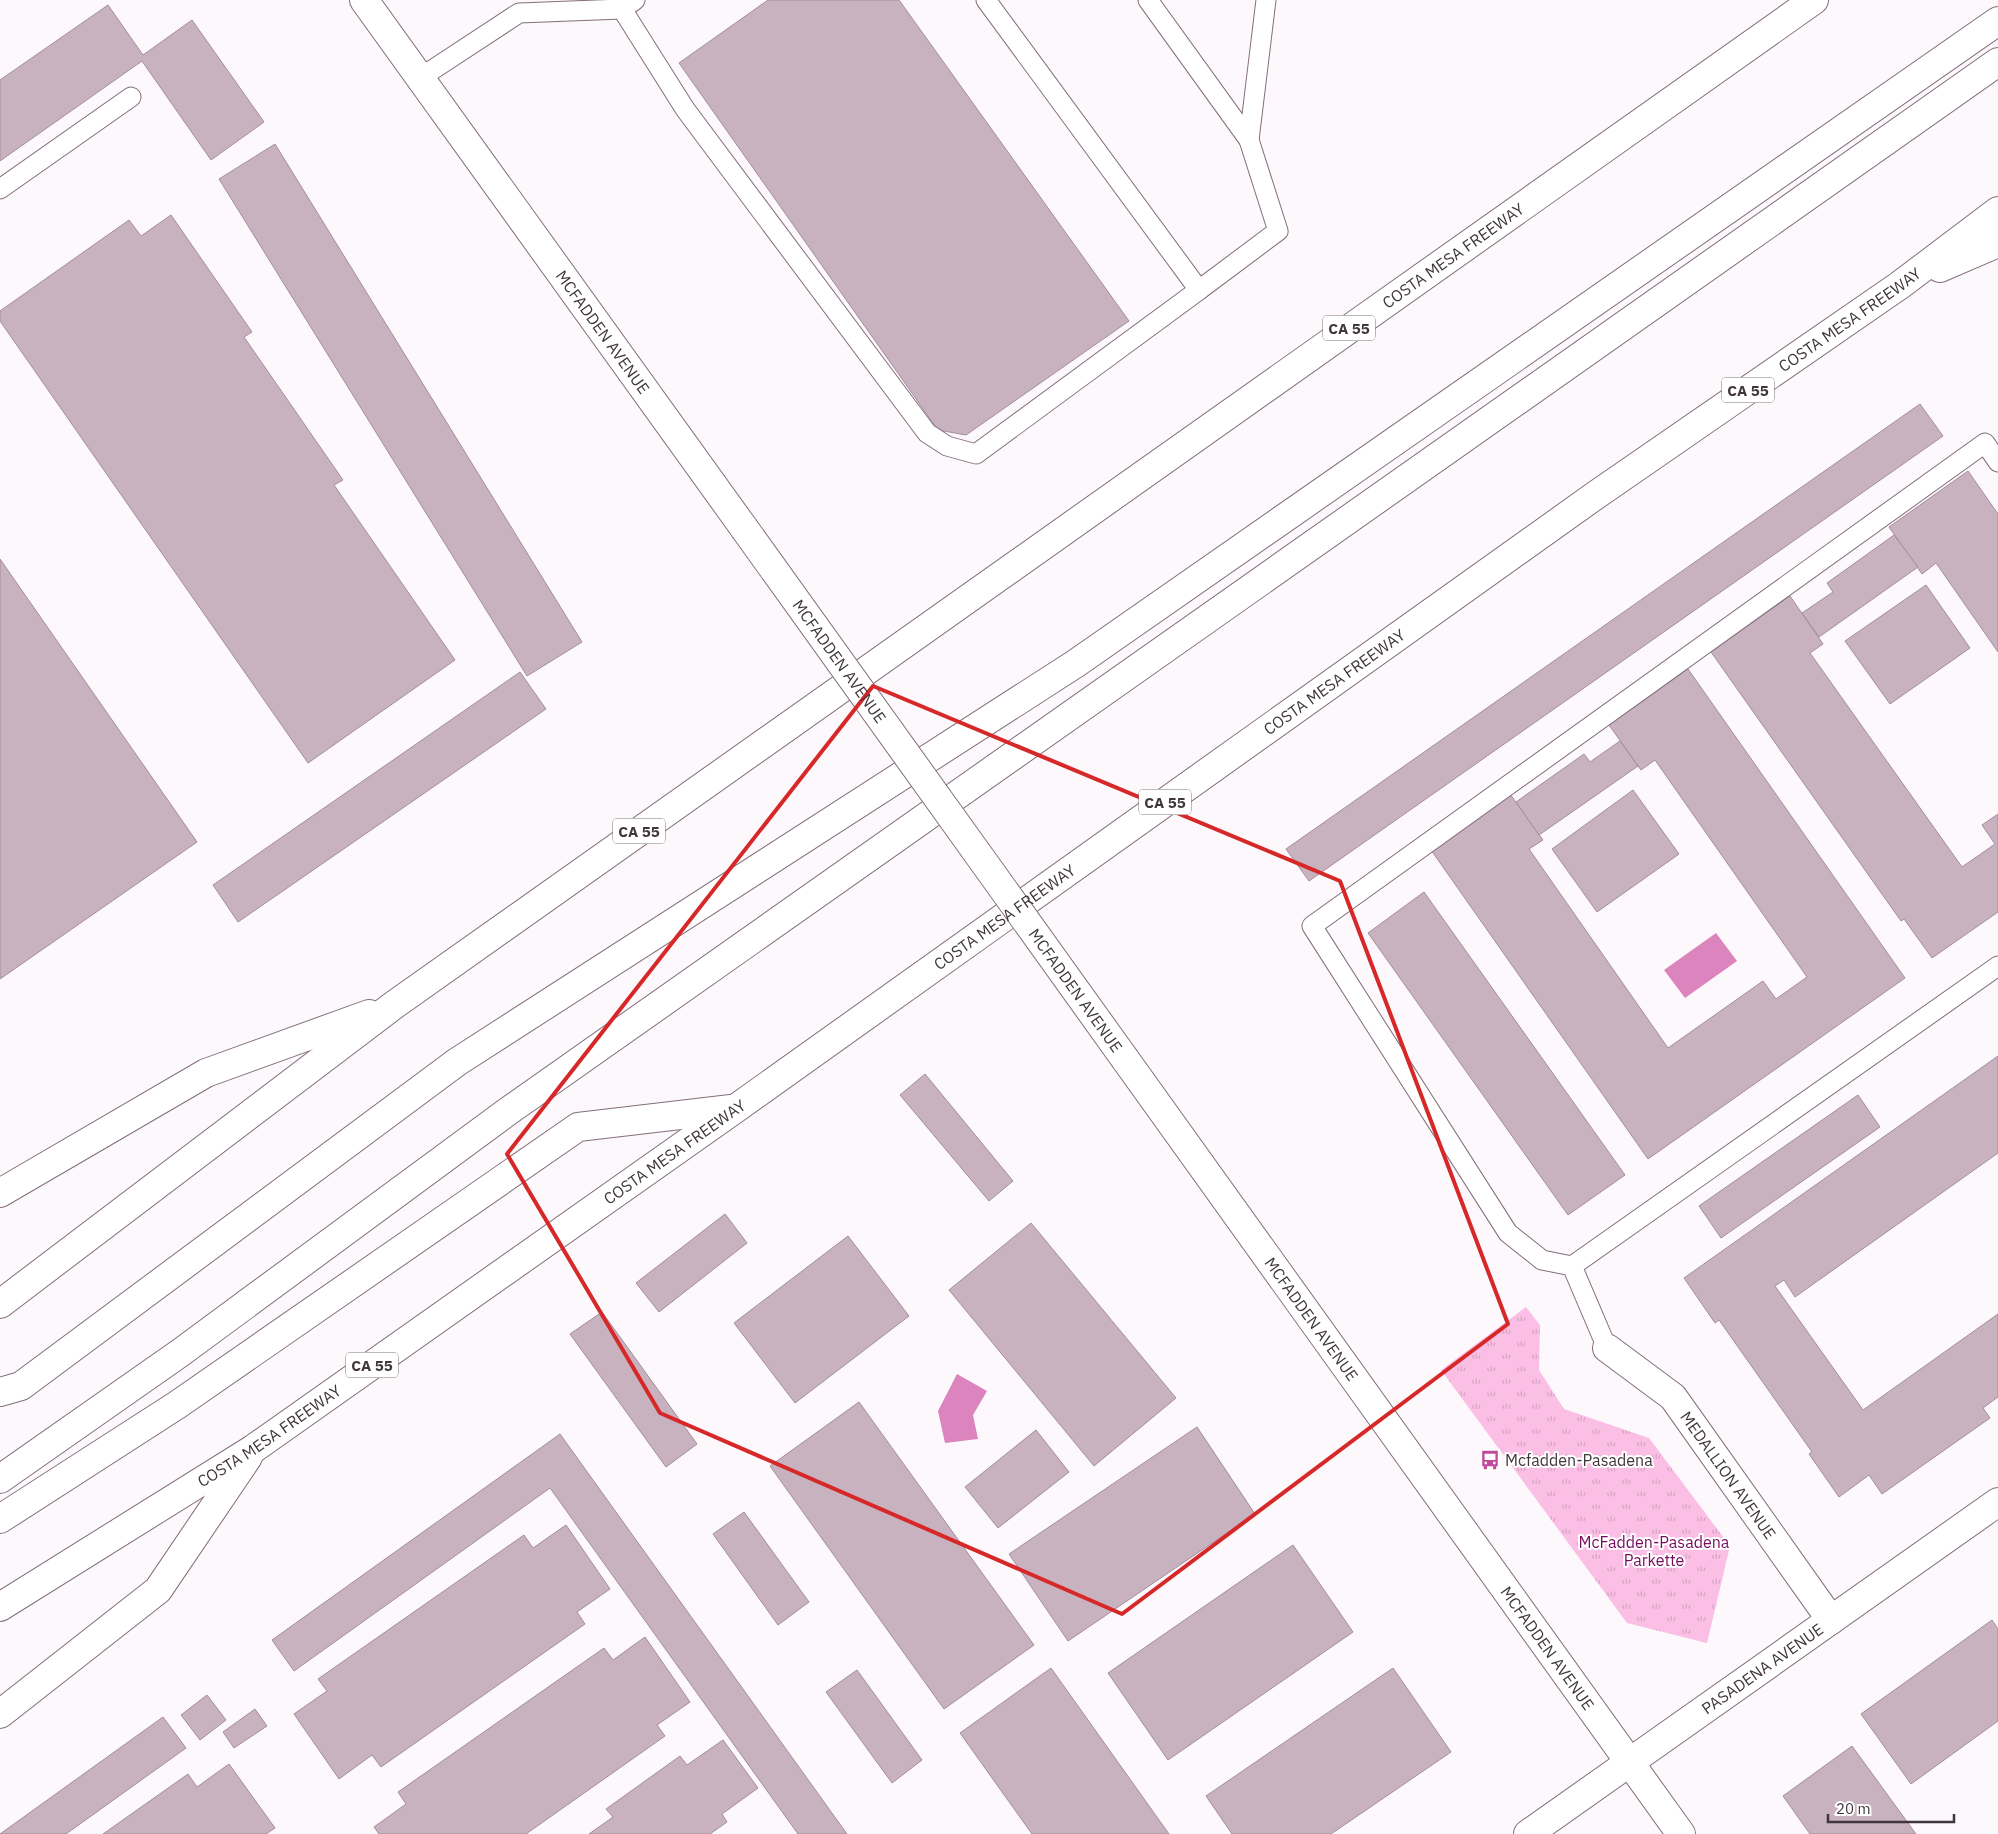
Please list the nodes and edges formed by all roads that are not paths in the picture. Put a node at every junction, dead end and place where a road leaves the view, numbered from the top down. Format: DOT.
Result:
graph roads {
  1 [pos="364,0"];
  2 [pos="986,0"];
  3 [pos="1148,0"];
  4 [pos="1266,0"];
  5 [pos="1814,0"];
  6 [pos="628,5"];
  7 [pos="514,6"];
  8 [pos="1998,21"];
  9 [pos="1998,62"];
  10 [pos="420,78"];
  11 [pos="131,97"];
  12 [pos="1249,140"];
  13 [pos="0,189"];
  14 [pos="1998,211"];
  15 [pos="1998,243"];
  16 [pos="1900,285"];
  17 [pos="1199,290"];
  18 [pos="1998,462"];
  19 [pos="1998,966"];
  20 [pos="394,1005"];
  21 [pos="734,1109"];
  22 [pos="0,1193"];
  23 [pos="1572,1266"];
  24 [pos="0,1304"];
  25 [pos="1607,1348"];
  26 [pos="0,1392"];
  27 [pos="253,1449"];
  28 [pos="0,1479"];
  29 [pos="1998,1502"];
  30 [pos="0,1519"];
  31 [pos="0,1607"];
  32 [pos="1831,1620"];
  33 [pos="0,1714"];
  34 [pos="1630,1762"];
  35 [pos="1528,1834"];
  36 [pos="1681,1834"];
  1 -- 10 [label="main road, MCFADDEN AVENUE"];
  2 -- 17 [label="lane"];
  3 -- 12 [label="lane"];
  4 -- 12 [label="lane"];
  5 -- 20 [label="main road, COSTA MESA FREEWAY / CA 55"];
  6 -- 7 [label="lane"];
  6 -- 17 [label="lane"];
  7 -- 10 [label="lane"];
  8 -- 26 [label="main road"];
  9 -- 28 [label="main road"];
  10 -- 34 [label="main road, MCFADDEN AVENUE, bridge"];
  11 -- 13 [label="lane"];
  12 -- 17 [label="lane"];
  14 -- 16 [label="main road, COSTA MESA FREEWAY / CA 55"];
  15 -- 16 [label="main road"];
  16 -- 21 [label="main road, COSTA MESA FREEWAY / CA 55"];
  18 -- 23 [label="lane"];
  19 -- 23 [label="lane"];
  20 -- 22 [label="main road"];
  20 -- 24 [label="main road, COSTA MESA FREEWAY / CA 55"];
  21 -- 27 [label="main road, COSTA MESA FREEWAY / CA 55"];
  21 -- 30 [label="main road, CA 55"];
  23 -- 25 [label="lane"];
  25 -- 32 [label="main road, MEDALLION AVENUE"];
  27 -- 31 [label="main road, COSTA MESA FREEWAY / CA 55"];
  27 -- 33 [label="main road"];
  29 -- 32 [label="main road, PASADENA AVENUE"];
  32 -- 34 [label="main road, PASADENA AVENUE"];
  34 -- 35 [label="main road, PASADENA AVENUE"];
  34 -- 36 [label="main road, MCFADDEN AVENUE"];
}
